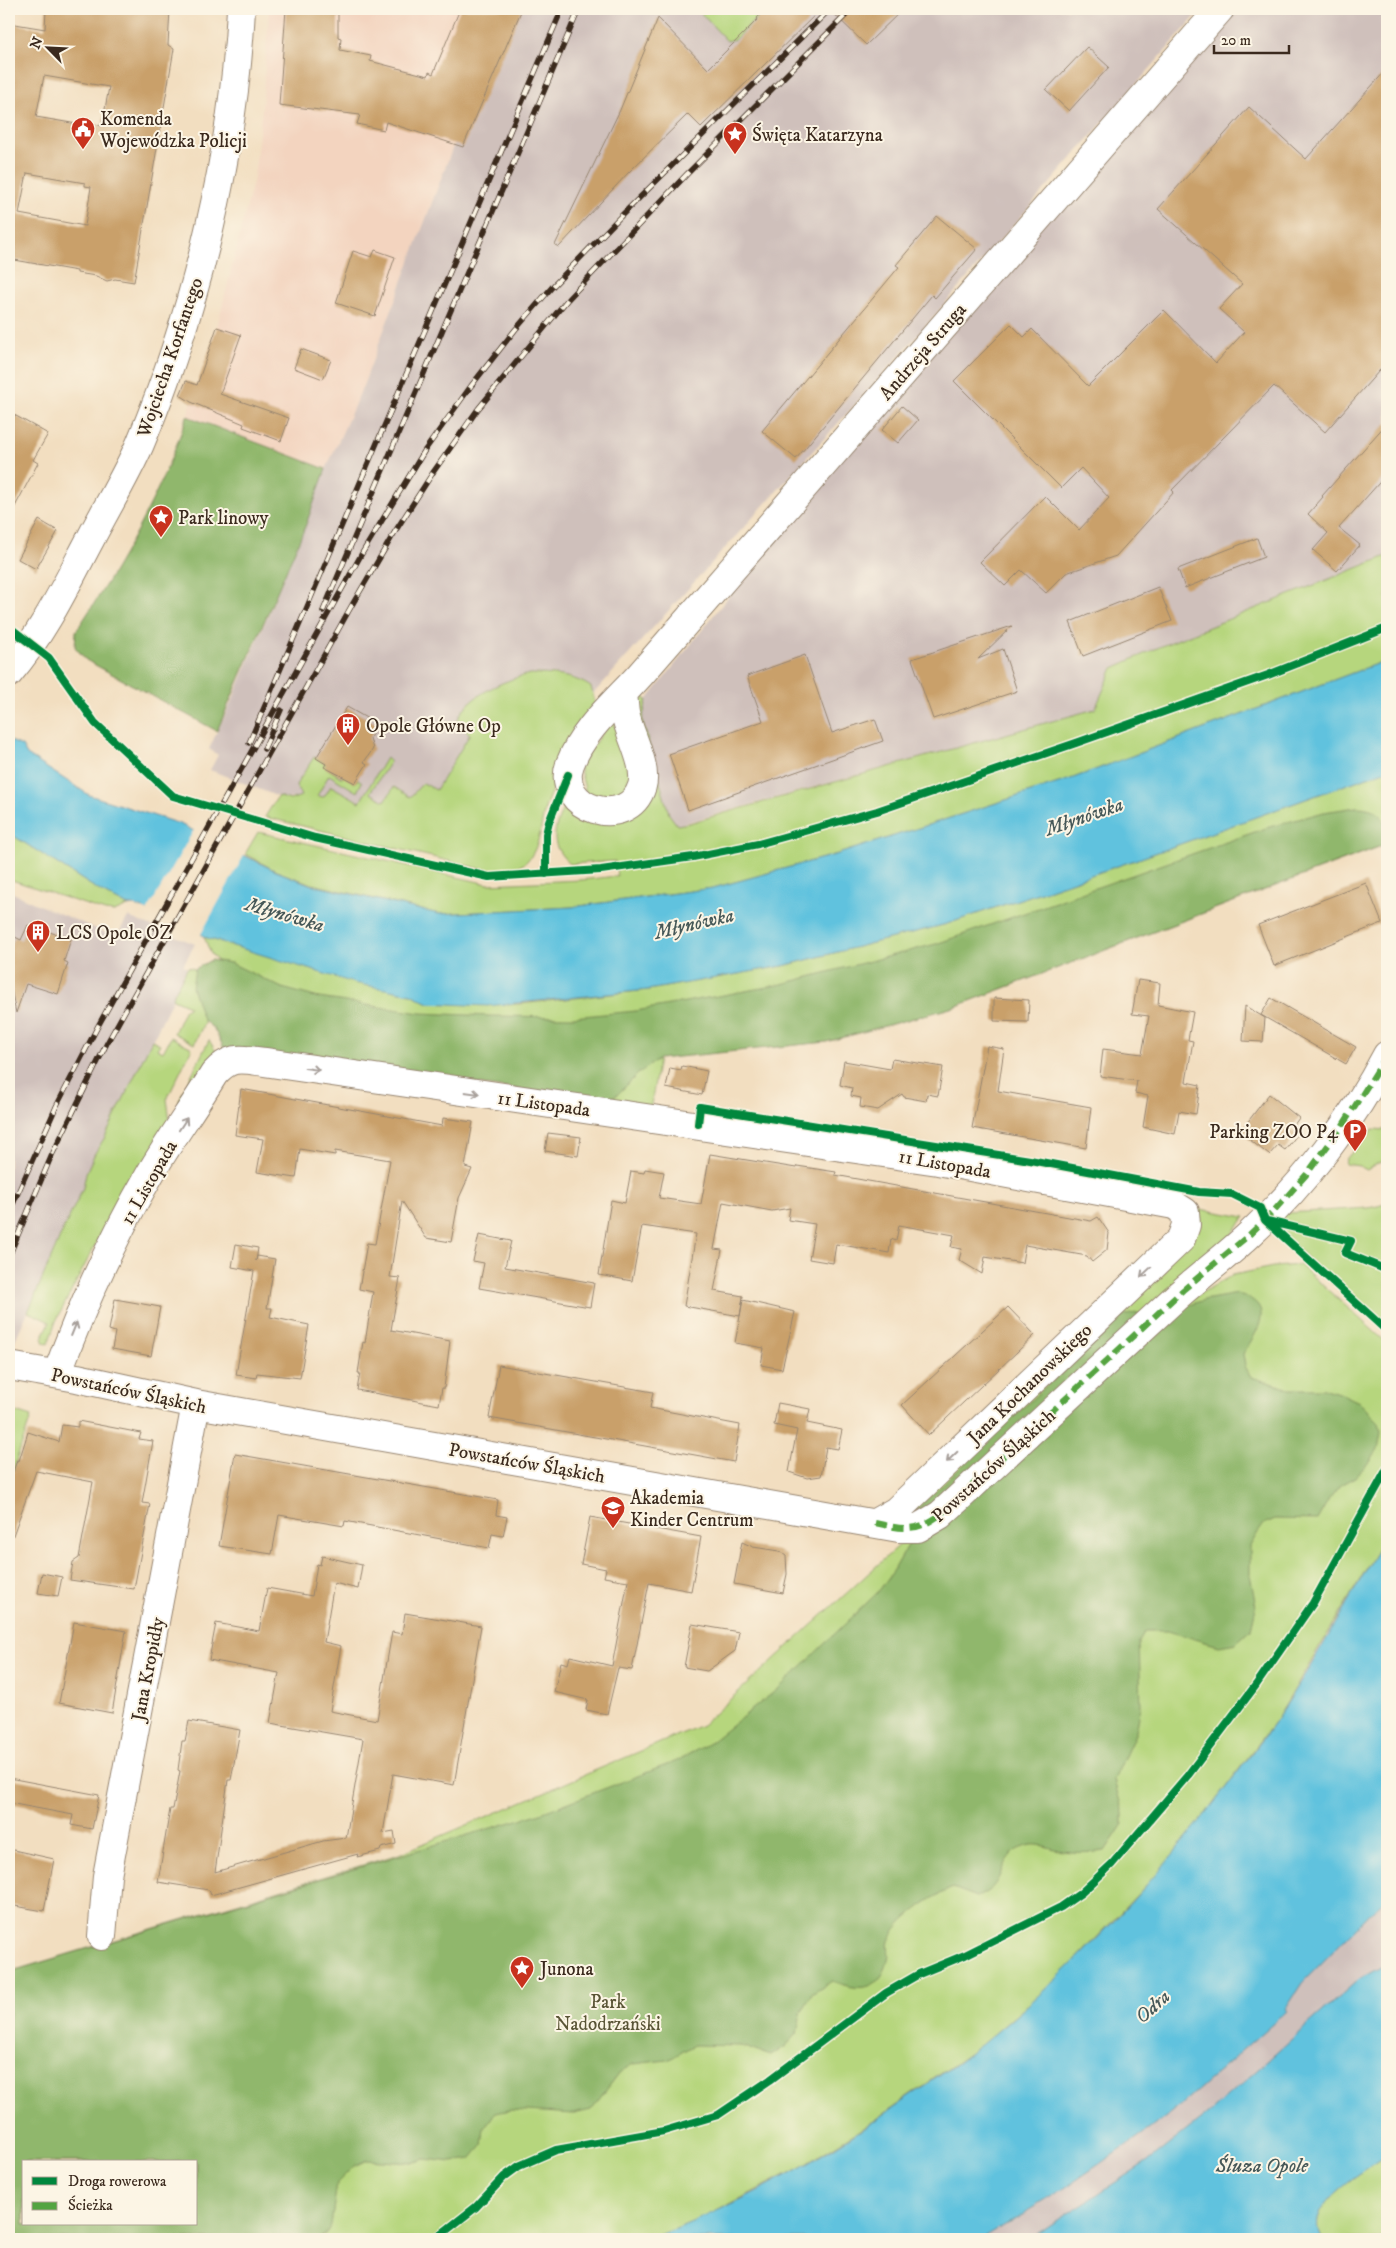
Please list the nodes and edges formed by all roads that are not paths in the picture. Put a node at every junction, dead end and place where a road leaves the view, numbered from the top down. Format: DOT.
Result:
graph roads {
  1 [pos="241,9"];
  2 [pos="1220,9"];
  3 [pos="9,673"];
  4 [pos="623,694"];
  5 [pos="1387,1055"];
  6 [pos="1181,1239"];
  7 [pos="9,1366"];
  8 [pos="57,1374"];
  9 [pos="196,1404"];
  10 [pos="875,1523"];
  11 [pos="102,1936"];
  1 -- 3 [label="street, Wojciecha Korfantego"];
  2 -- 4 [label="street, Andrzeja Struga"];
  5 -- 10 [label="street, Powstańców Śląskich"];
  8 -- 6 [label="street, 11 Listopada, one-way"];
  6 -- 10 [label="street, Jana Kochanowskiego, one-way"];
  7 -- 8 [label="street, Powstańców Śląskich"];
  8 -- 9 [label="street, Powstańców Śląskich"];
  9 -- 10 [label="street, Powstańców Śląskich"];
  9 -- 11 [label="street, Jana Kropidły"];
}
